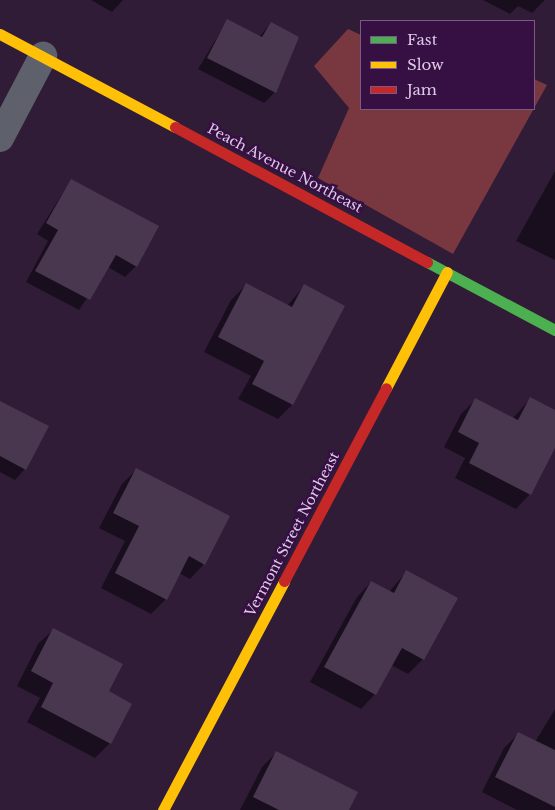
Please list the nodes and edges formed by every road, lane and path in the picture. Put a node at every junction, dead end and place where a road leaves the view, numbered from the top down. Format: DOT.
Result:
graph roads {
  1 [pos="0,34"];
  2 [pos="43,56"];
  3 [pos="0,138"];
  4 [pos="447,272"];
  5 [pos="555,330"];
  6 [pos="163,810"];
  1 -- 2 [label="street, Peach Avenue Northeast"];
  2 -- 3 [label="street"];
  2 -- 4 [label="street, Peach Avenue Northeast"];
  4 -- 5 [label="street, Peach Avenue Northeast"];
  4 -- 6 [label="street, Vermont Street Northeast"];
}
